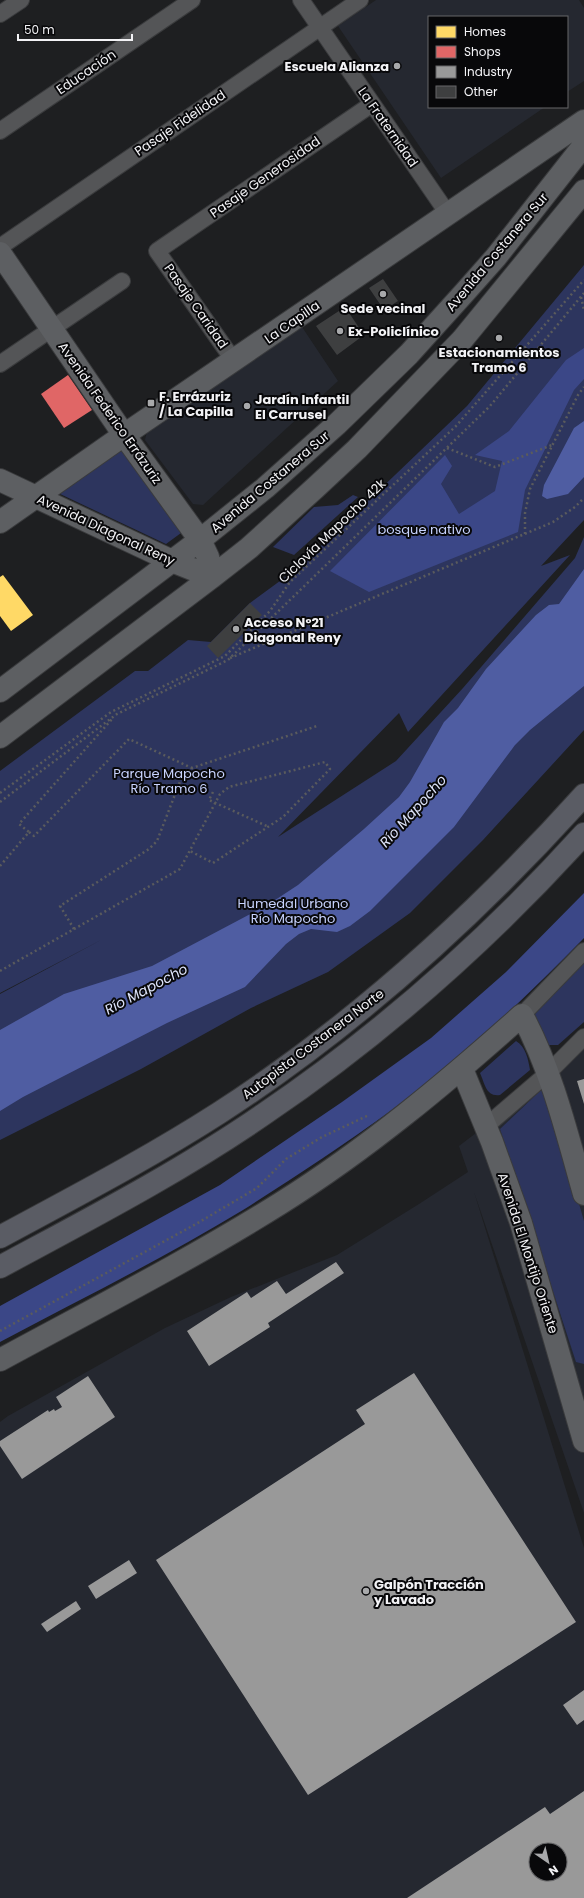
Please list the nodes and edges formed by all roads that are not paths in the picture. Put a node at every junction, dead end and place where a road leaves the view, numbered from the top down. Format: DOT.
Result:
graph roads {
  1 [pos="21,0"];
  2 [pos="192,0"];
  3 [pos="301,0"];
  4 [pos="360,0"];
  5 [pos="0,14"];
  6 [pos="320,28"];
  7 [pos="372,104"];
  8 [pos="584,121"];
  9 [pos="0,131"];
  10 [pos="584,145"];
  11 [pos="584,191"];
  12 [pos="448,214"];
  13 [pos="0,247"];
  14 [pos="158,251"];
  15 [pos="0,253"];
  16 [pos="122,281"];
  17 [pos="52,329"];
  18 [pos="234,361"];
  19 [pos="0,364"];
  20 [pos="124,435"];
  21 [pos="0,480"];
  22 [pos="35,497"];
  23 [pos="0,522"];
  24 [pos="200,540"];
  25 [pos="172,560"];
  26 [pos="212,577"];
  27 [pos="0,691"];
  28 [pos="0,737"];
  29 [pos="584,795"];
  30 [pos="584,834"];
  31 [pos="584,951"];
  32 [pos="522,1015"];
  33 [pos="584,1037"];
  34 [pos="462,1069"];
  35 [pos="548,1073"];
  36 [pos="485,1127"];
  37 [pos="584,1194"];
  38 [pos="0,1237"];
  39 [pos="0,1267"];
  40 [pos="0,1360"];
  41 [pos="575,1375"];
  42 [pos="583,1436"];
  1 -- 5 [label="street"];
  2 -- 9 [label="street, Educación"];
  3 -- 6 [label="street, La Fraternidad"];
  4 -- 6 [label="street, Pasaje Fidelidad"];
  6 -- 7 [label="street, La Fraternidad"];
  6 -- 13 [label="street, Pasaje Fidelidad"];
  7 -- 12 [label="street, La Fraternidad"];
  7 -- 14 [label="street, Pasaje Generosidad"];
  8 -- 12 [label="street, La Capilla"];
  10 -- 24 [label="street, Avenida Costanera Sur"];
  11 -- 26 [label="street"];
  12 -- 18 [label="street, La Capilla"];
  14 -- 18 [label="street, Pasaje Caridad"];
  15 -- 17 [label="street, Avenida Federico Errázuriz"];
  16 -- 17 [label="street"];
  17 -- 19 [label="street"];
  17 -- 20 [label="street, Avenida Federico Errázuriz"];
  18 -- 20 [label="street, La Capilla"];
  20 -- 22 [label="street, La Capilla"];
  20 -- 24 [label="street, Avenida Federico Errázuriz"];
  21 -- 22 [label="street, Avenida Diagonal Reny"];
  22 -- 23 [label="street, La Capilla"];
  22 -- 25 [label="street, Avenida Diagonal Reny"];
  24 -- 25 [label="street, Avenida Costanera Sur"];
  24 -- 26 [label="street, Avenida Federico Errázuriz"];
  25 -- 26 [label="street, Avenida Diagonal Reny"];
  25 -- 27 [label="street, Avenida Costanera Sur"];
  26 -- 28 [label="street"];
  29 -- 38 [label="highway, Autopista Costanera Norte"];
  30 -- 39 [label="highway, Autopista Costanera Norte"];
  31 -- 32 [label="street"];
  32 -- 34 [label="street"];
  32 -- 35 [label="street"];
  33 -- 35 [label="street"];
  34 -- 36 [label="street, Avenida El Montijo Oriente"];
  34 -- 40 [label="street"];
  35 -- 36 [label="street"];
  35 -- 37 [label="street"];
  36 -- 41 [label="street, Avenida El Montijo Oriente"];
  41 -- 42 [label="street, Avenida El Montijo Oriente"];
}
